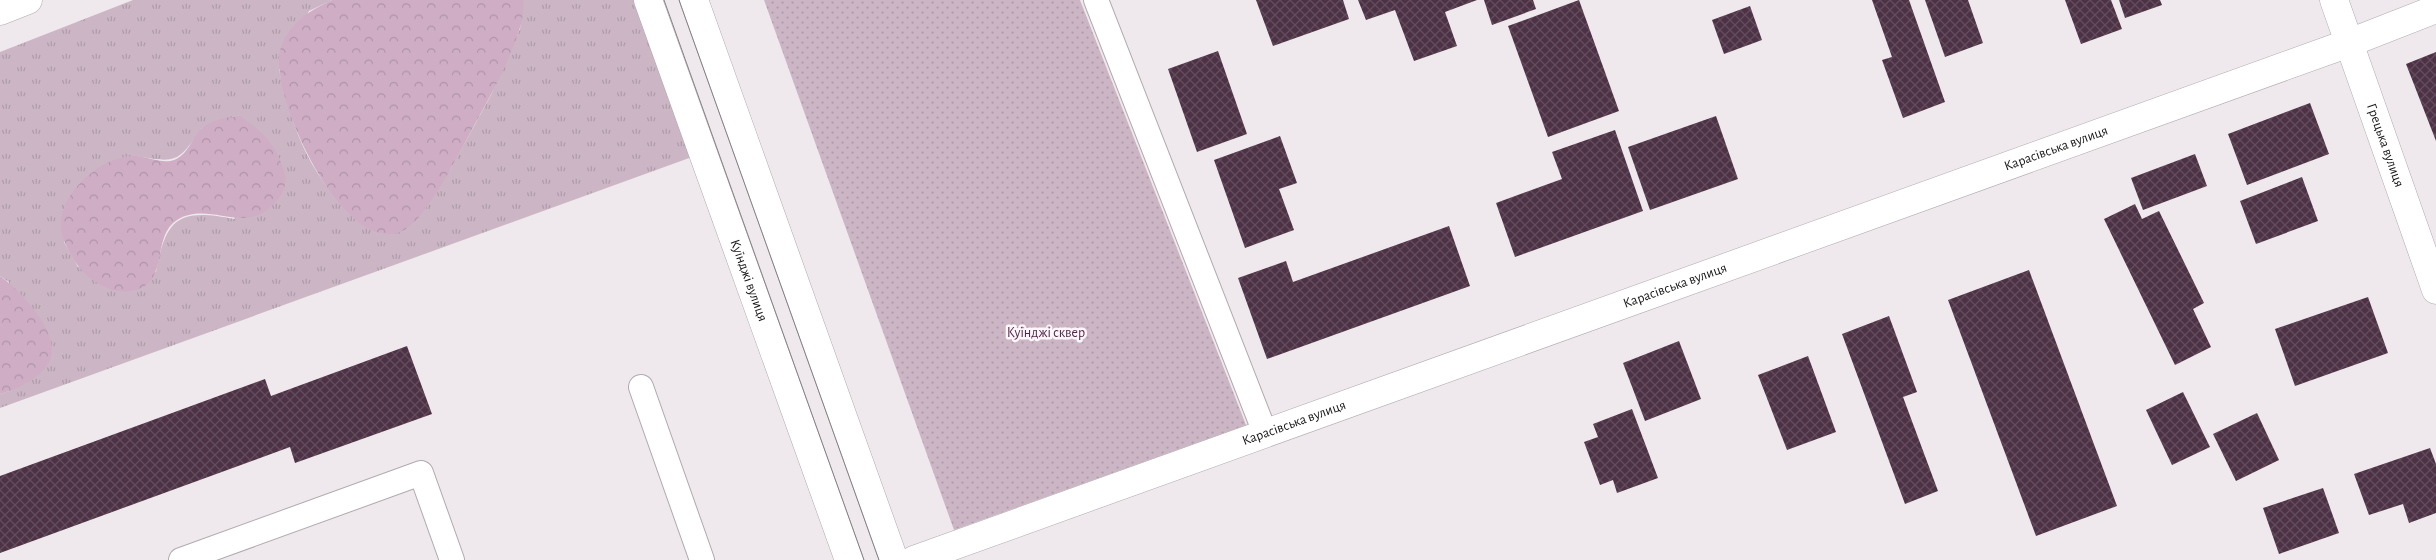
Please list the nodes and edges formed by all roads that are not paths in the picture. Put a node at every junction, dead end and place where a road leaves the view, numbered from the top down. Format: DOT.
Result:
graph roads {
  1 [pos="28,0"];
  2 [pos="648,0"];
  3 [pos="694,0"];
  4 [pos="1096,0"];
  5 [pos="2334,0"];
  6 [pos="2436,9"];
  7 [pos="0,11"];
  8 [pos="2349,43"];
  9 [pos="2436,290"];
  10 [pos="641,387"];
  11 [pos="1265,433"];
  12 [pos="181,560"];
  13 [pos="452,560"];
  14 [pos="702,560"];
  15 [pos="849,560"];
  16 [pos="894,560"];
  17 [pos="914,560"];
  1 -- 7 [label="main road"];
  2 -- 15 [label="main road, Куїнджі вулиця"];
  3 -- 16 [label="main road"];
  4 -- 11 [label="lane"];
  5 -- 8 [label="main road, Грецька вулиця"];
  6 -- 8 [label="main road, Карасівська вулиця"];
  8 -- 9 [label="main road, Грецька вулиця"];
  8 -- 11 [label="main road, Карасівська вулиця"];
  10 -- 14 [label="lane"];
  11 -- 17 [label="main road, Карасівська вулиця"];
  12 -- 13 [label="lane"];
}
